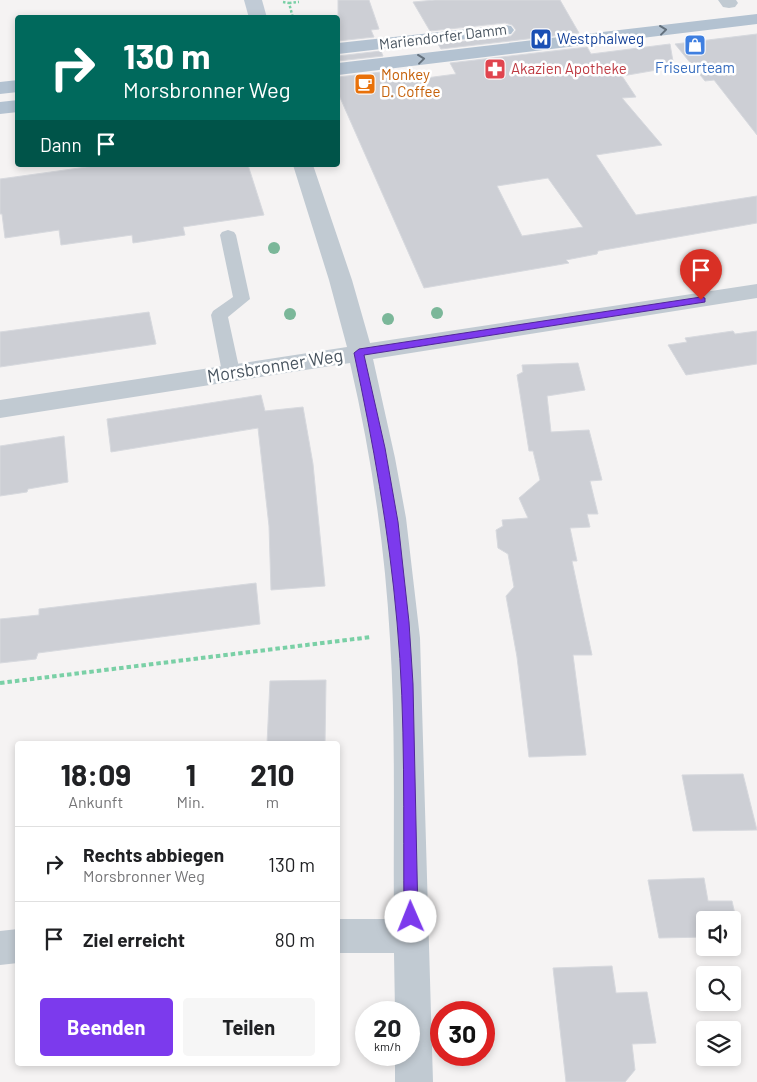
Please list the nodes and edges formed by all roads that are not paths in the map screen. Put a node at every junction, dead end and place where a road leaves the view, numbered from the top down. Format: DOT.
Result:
graph roads {
  1 [pos="253,0"];
  2 [pos="748,1"];
  3 [pos="728,2"];
  4 [pos="710,6"];
  5 [pos="257,15"];
  6 [pos="757,19"];
  7 [pos="521,28"];
  8 [pos="340,49"];
  9 [pos="340,69"];
  10 [pos="15,86"];
  11 [pos="0,88"];
  12 [pos="15,106"];
  13 [pos="0,108"];
  14 [pos="304,167"];
  15 [pos="228,235"];
  16 [pos="757,291"];
  17 [pos="359,353"];
  18 [pos="231,372"];
  19 [pos="0,409"];
  20 [pos="340,936"];
  21 [pos="412,936"];
  22 [pos="15,946"];
  23 [pos="0,948"];
  24 [pos="414,1082"];
  1 -- 5 [label="street"];
  2 -- 3 [label="main road"];
  3 -- 4 [label="main road"];
  9 -- 6 [label="main road, Mariendorfer Damm, one-way"];
  7 -- 8 [label="main road, Mariendorfer Damm"];
  10 -- 11 [label="main road"];
  12 -- 13 [label="main road"];
  14 -- 17 [label="street"];
  15 -- 18 [label="lane"];
  16 -- 17 [label="street, Morsbronner Weg"];
  17 -- 18 [label="street, Morsbronner Weg"];
  17 -- 21 [label="street"];
  18 -- 19 [label="street, Morsbronner Weg"];
  20 -- 21 [label="street"];
  21 -- 24 [label="street"];
  22 -- 23 [label="street"];
}
